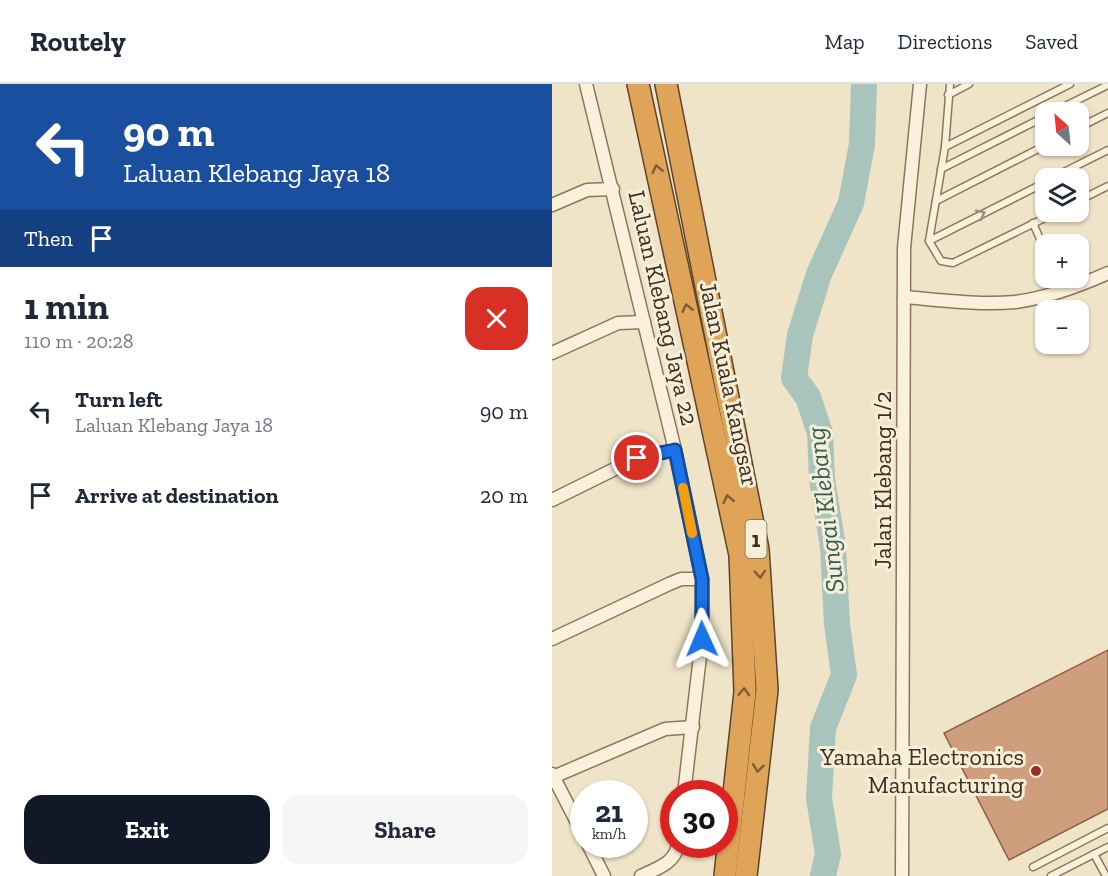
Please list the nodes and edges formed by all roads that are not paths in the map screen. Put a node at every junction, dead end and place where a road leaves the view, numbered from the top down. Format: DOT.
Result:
graph roads {
  1 [pos="586,84"];
  2 [pos="638,84"];
  3 [pos="666,84"];
  4 [pos="920,84"];
  5 [pos="950,84"];
  6 [pos="969,84"];
  7 [pos="1070,84"];
  8 [pos="1108,85"];
  9 [pos="948,95"];
  10 [pos="1073,102"];
  11 [pos="1108,113"];
  12 [pos="1035,122"];
  13 [pos="1089,123"];
  14 [pos="945,147"];
  15 [pos="1108,150"];
  16 [pos="1035,151"];
  17 [pos="1072,168"];
  18 [pos="941,169"];
  19 [pos="1108,186"];
  20 [pos="1035,188"];
  21 [pos="613,189"];
  22 [pos="1089,196"];
  23 [pos="936,201"];
  24 [pos="552,205"];
  25 [pos="1034,223"];
  26 [pos="1038,234"];
  27 [pos="929,241"];
  28 [pos="1108,273"];
  29 [pos="1059,288"];
  30 [pos="1060,291"];
  31 [pos="904,297"];
  32 [pos="644,322"];
  33 [pos="552,353"];
  34 [pos="675,450"];
  35 [pos="552,500"];
  36 [pos="702,579"];
  37 [pos="552,639"];
  38 [pos="693,727"];
  39 [pos="553,776"];
  40 [pos="686,780"];
  41 [pos="570,809"];
  42 [pos="1108,828"];
  43 [pos="1108,847"];
  44 [pos="1094,854"];
  45 [pos="595,858"];
  46 [pos="672,858"];
  47 [pos="1108,862"];
  48 [pos="1100,866"];
  49 [pos="1033,867"];
  50 [pos="1060,874"];
  51 [pos="604,876"];
  52 [pos="641,876"];
  53 [pos="725,876"];
  54 [pos="746,876"];
  55 [pos="902,876"];
  56 [pos="1051,876"];
  57 [pos="1106,876"];
  1 -- 21 [label="street, Laluan Klebang Jaya 22"];
  53 -- 2 [label="highway, Jalan Kuala Kangsar / 1, one-way"];
  3 -- 54 [label="highway, Jalan Kuala Kangsar / 1, one-way"];
  4 -- 31 [label="street, Jalan Klebang 1/2"];
  5 -- 9 [label="lane"];
  6 -- 9 [label="lane"];
  7 -- 14 [label="lane"];
  8 -- 10 [label="lane"];
  9 -- 14 [label="lane"];
  11 -- 13 [label="lane"];
  12 -- 18 [label="lane"];
  14 -- 18 [label="lane"];
  15 -- 17 [label="lane"];
  16 -- 23 [label="lane"];
  18 -- 23 [label="lane"];
  19 -- 22 [label="lane"];
  27 -- 20 [label="lane, one-way"];
  21 -- 24 [label="street"];
  21 -- 32 [label="street, Laluan Klebang Jaya 22"];
  23 -- 27 [label="lane"];
  25 -- 26 [label="lane"];
  25 -- 27 [label="lane"];
  28 -- 30 [label="street"];
  29 -- 30 [label="lane"];
  30 -- 31 [label="street"];
  31 -- 55 [label="street, Jalan Klebang 1/2"];
  32 -- 33 [label="street"];
  32 -- 34 [label="street, Laluan Klebang Jaya 22"];
  34 -- 35 [label="street"];
  34 -- 36 [label="street, Laluan Klebang Jaya 22"];
  36 -- 37 [label="street"];
  36 -- 38 [label="street, Laluan Klebang Jaya 22"];
  38 -- 39 [label="street"];
  38 -- 40 [label="street, Laluan Klebang Jaya 22"];
  39 -- 41 [label="street"];
  42 -- 49 [label="lane"];
  43 -- 44 [label="lane"];
  44 -- 48 [label="lane"];
  44 -- 50 [label="lane"];
  45 -- 51 [label="street"];
  46 -- 52 [label="street"];
  47 -- 48 [label="lane"];
  48 -- 57 [label="lane"];
  50 -- 56 [label="lane"];
}
